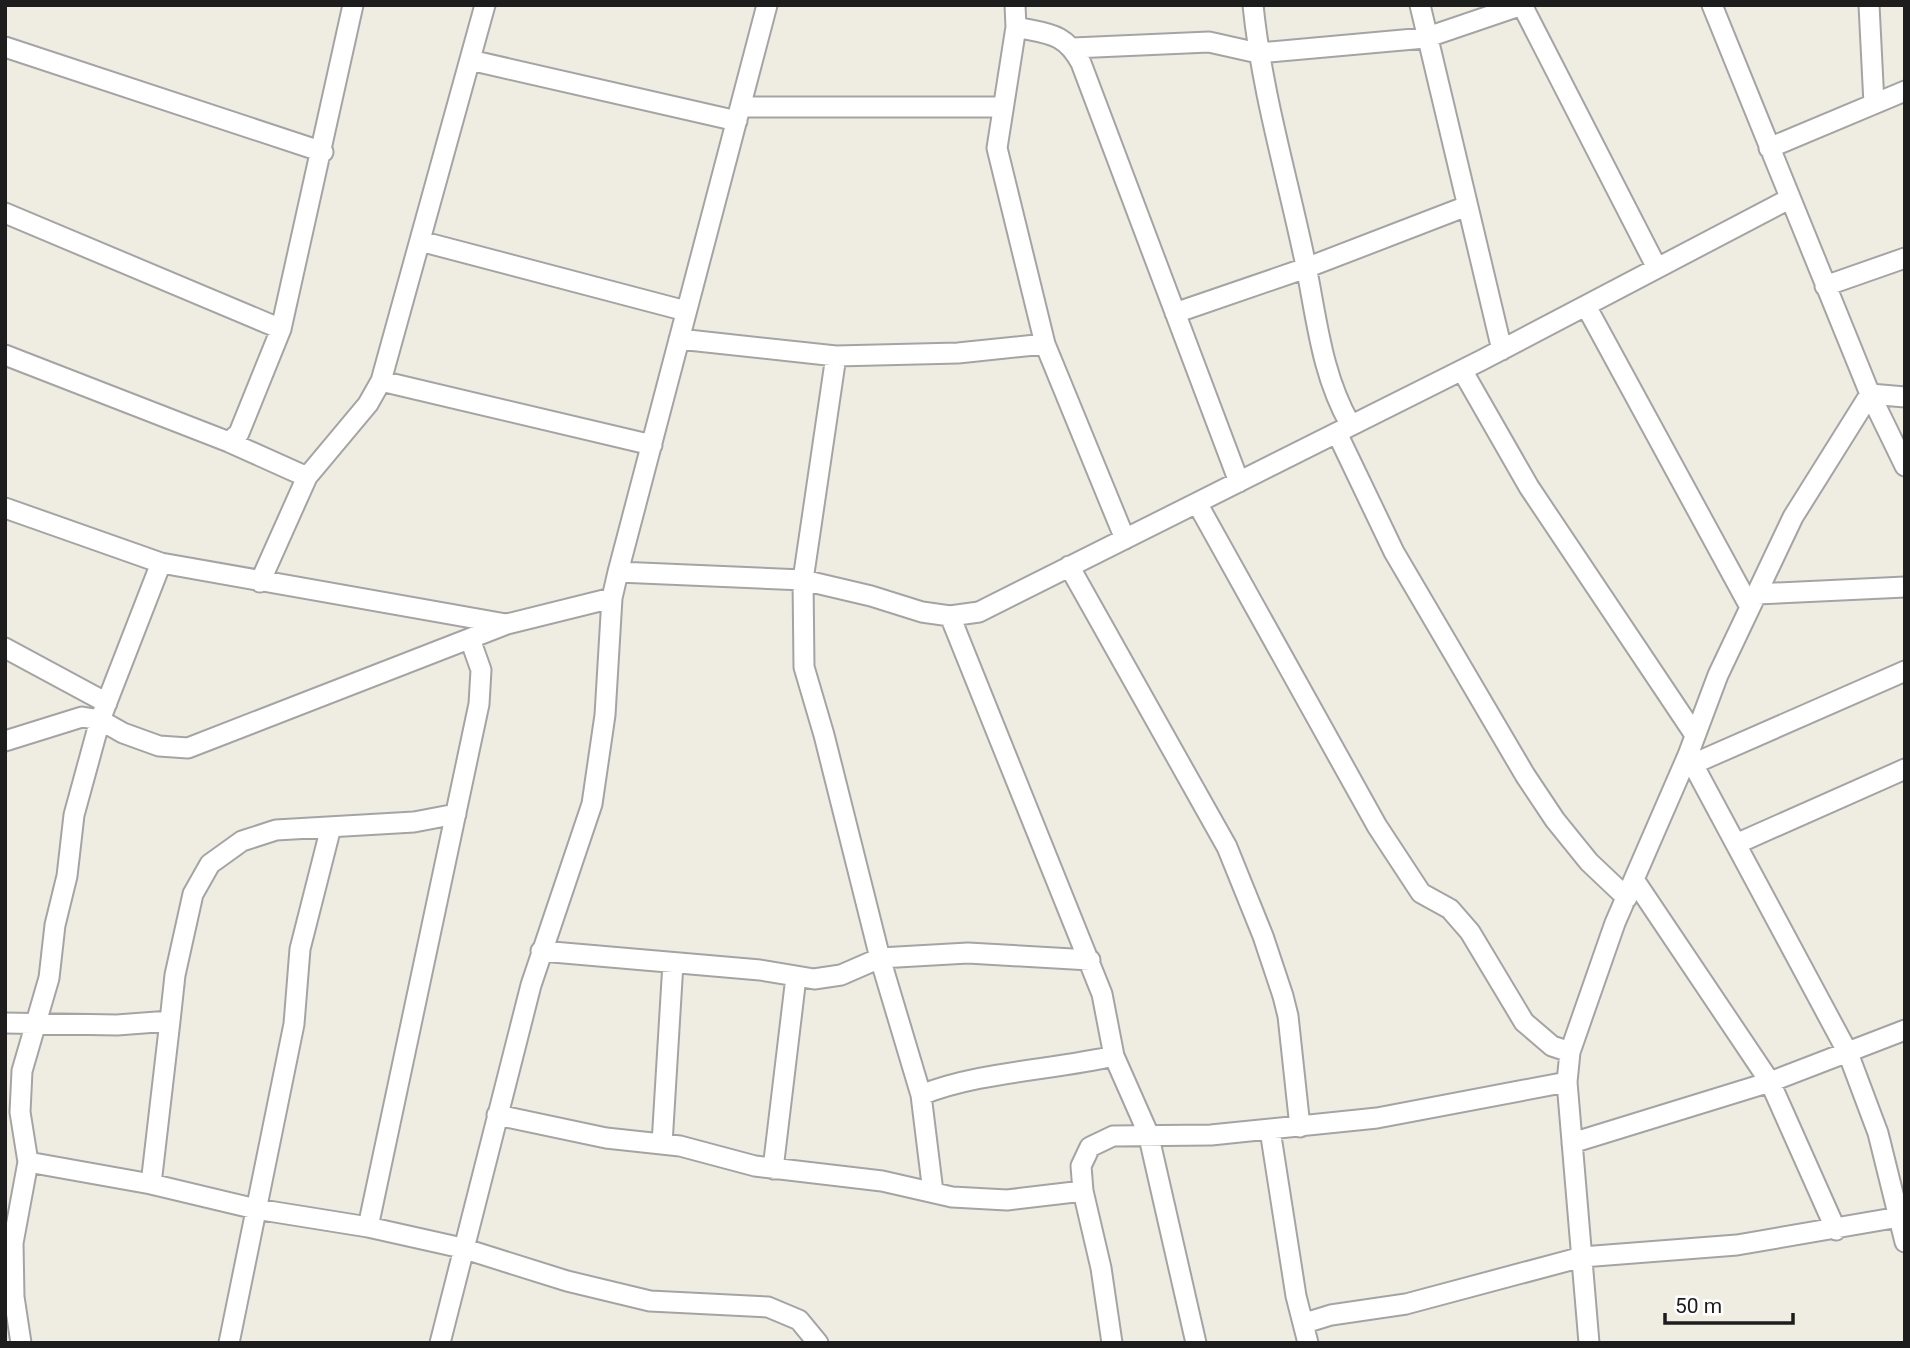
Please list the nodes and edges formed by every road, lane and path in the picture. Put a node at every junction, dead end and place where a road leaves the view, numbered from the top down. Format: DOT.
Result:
graph roads {
  1 [pos="353,5"];
  2 [pos="485,5"];
  3 [pos="767,5"];
  4 [pos="1015,5"];
  5 [pos="1253,5"];
  6 [pos="1419,5"];
  7 [pos="1522,5"];
  8 [pos="1712,5"];
  9 [pos="1870,5"];
  10 [pos="1016,27"];
  11 [pos="1425,38"];
  12 [pos="5,47"];
  13 [pos="1073,48"];
  14 [pos="1258,53"];
  15 [pos="470,60"];
  16 [pos="1905,91"];
  17 [pos="1874,104"];
  18 [pos="1002,107"];
  19 [pos="739,114"];
  20 [pos="1769,148"];
  21 [pos="323,152"];
  22 [pos="1789,199"];
  23 [pos="1467,206"];
  24 [pos="5,213"];
  25 [pos="419,240"];
  26 [pos="1905,258"];
  27 [pos="1306,268"];
  28 [pos="1657,268"];
  29 [pos="1825,286"];
  30 [pos="1586,306"];
  31 [pos="686,311"];
  32 [pos="1175,313"];
  33 [pos="281,329"];
  34 [pos="679,339"];
  35 [pos="1045,344"];
  36 [pos="1502,350"];
  37 [pos="5,355"];
  38 [pos="836,356"];
  39 [pos="1462,370"];
  40 [pos="381,381"];
  41 [pos="1870,394"];
  42 [pos="1905,397"];
  43 [pos="1343,429"];
  44 [pos="229,442"];
  45 [pos="652,445"];
  46 [pos="1905,466"];
  47 [pos="307,477"];
  48 [pos="1238,482"];
  49 [pos="1197,503"];
  50 [pos="5,508"];
  51 [pos="1125,539"];
  52 [pos="161,563"];
  53 [pos="1069,566"];
  54 [pos="618,572"];
  55 [pos="803,580"];
  56 [pos="260,582"];
  57 [pos="1905,587"];
  58 [pos="612,598"];
  59 [pos="1753,601"];
  60 [pos="950,616"];
  61 [pos="507,624"];
  62 [pos="470,639"];
  63 [pos="5,648"];
  64 [pos="1905,671"];
  65 [pos="103,712"];
  66 [pos="1695,735"];
  67 [pos="5,741"];
  68 [pos="1691,760"];
  69 [pos="1905,769"];
  70 [pos="456,814"];
  71 [pos="331,827"];
  72 [pos="1736,844"];
  73 [pos="1631,890"];
  74 [pos="541,951"];
  75 [pos="880,958"];
  76 [pos="1090,960"];
  77 [pos="673,963"];
  78 [pos="796,976"];
  79 [pos="170,1021"];
  80 [pos="5,1023"];
  81 [pos="37,1024"];
  82 [pos="1905,1030"];
  83 [pos="1570,1052"];
  84 [pos="1848,1053"];
  85 [pos="1114,1056"];
  86 [pos="1567,1082"];
  87 [pos="1770,1082"];
  88 [pos="921,1095"];
  89 [pos="497,1115"];
  90 [pos="1300,1127"];
  91 [pos="1270,1130"];
  92 [pos="1148,1133"];
  93 [pos="1572,1143"];
  94 [pos="662,1144"];
  95 [pos="28,1162"];
  96 [pos="773,1170"];
  97 [pos="151,1184"];
  98 [pos="1083,1191"];
  99 [pos="933,1192"];
  100 [pos="256,1209"];
  101 [pos="1901,1217"];
  102 [pos="368,1227"];
  103 [pos="1836,1230"];
  104 [pos="1905,1241"];
  105 [pos="462,1248"];
  106 [pos="1582,1257"];
  107 [pos="10,1272"];
  108 [pos="1305,1323"];
  109 [pos="20,1343"];
  110 [pos="229,1343"];
  111 [pos="440,1343"];
  112 [pos="818,1343"];
  113 [pos="1112,1343"];
  114 [pos="1196,1343"];
  115 [pos="1308,1343"];
  116 [pos="1589,1343"];
  1 -- 21 [label="street"];
  2 -- 15 [label="street"];
  3 -- 19 [label="street"];
  4 -- 10 [label="street"];
  5 -- 14 [label="street"];
  6 -- 11 [label="street"];
  7 -- 11 [label="street"];
  7 -- 28 [label="street"];
  8 -- 20 [label="street"];
  9 -- 17 [label="street"];
  10 -- 13 [label="street"];
  10 -- 18 [label="street"];
  11 -- 14 [label="street"];
  11 -- 23 [label="street"];
  12 -- 21 [label="street"];
  13 -- 14 [label="street"];
  13 -- 32 [label="street"];
  14 -- 27 [label="street"];
  15 -- 19 [label="street"];
  15 -- 25 [label="street"];
  16 -- 17 [label="street"];
  17 -- 20 [label="street"];
  18 -- 19 [label="street"];
  18 -- 35 [label="street"];
  19 -- 31 [label="street"];
  20 -- 22 [label="street"];
  21 -- 33 [label="street"];
  22 -- 28 [label="street"];
  22 -- 29 [label="street"];
  23 -- 27 [label="street"];
  23 -- 36 [label="street"];
  24 -- 33 [label="street"];
  25 -- 31 [label="street"];
  25 -- 40 [label="street"];
  26 -- 29 [label="street"];
  27 -- 32 [label="street"];
  27 -- 43 [label="street"];
  28 -- 30 [label="street"];
  29 -- 41 [label="street"];
  30 -- 36 [label="street"];
  30 -- 59 [label="street"];
  31 -- 34 [label="street"];
  32 -- 48 [label="street"];
  33 -- 44 [label="street"];
  34 -- 38 [label="street"];
  34 -- 45 [label="street"];
  35 -- 38 [label="street"];
  35 -- 51 [label="street"];
  36 -- 39 [label="street"];
  37 -- 44 [label="street"];
  38 -- 55 [label="street"];
  39 -- 43 [label="street"];
  39 -- 66 [label="street"];
  40 -- 45 [label="street"];
  40 -- 47 [label="street"];
  41 -- 42 [label="street"];
  41 -- 46 [label="street"];
  41 -- 59 [label="street"];
  43 -- 48 [label="street"];
  43 -- 73 [label="street"];
  44 -- 47 [label="street"];
  45 -- 54 [label="street"];
  47 -- 56 [label="street"];
  48 -- 49 [label="street"];
  49 -- 51 [label="street"];
  49 -- 83 [label="street"];
  50 -- 52 [label="street"];
  51 -- 53 [label="street"];
  52 -- 56 [label="street"];
  52 -- 65 [label="street"];
  53 -- 60 [label="street"];
  53 -- 90 [label="street"];
  54 -- 55 [label="street"];
  54 -- 58 [label="street"];
  55 -- 60 [label="street"];
  55 -- 75 [label="street"];
  56 -- 61 [label="street"];
  57 -- 59 [label="street"];
  58 -- 61 [label="street"];
  58 -- 74 [label="street"];
  59 -- 66 [label="street"];
  60 -- 76 [label="street"];
  61 -- 62 [label="street"];
  62 -- 65 [label="street"];
  62 -- 70 [label="street"];
  63 -- 65 [label="street"];
  64 -- 68 [label="street"];
  65 -- 67 [label="street"];
  65 -- 81 [label="street"];
  66 -- 68 [label="street"];
  68 -- 72 [label="street"];
  68 -- 73 [label="street"];
  69 -- 72 [label="street"];
  70 -- 71 [label="street"];
  70 -- 102 [label="street"];
  71 -- 79 [label="street"];
  71 -- 100 [label="street"];
  72 -- 84 [label="street"];
  73 -- 83 [label="street"];
  73 -- 87 [label="street"];
  74 -- 77 [label="street"];
  74 -- 89 [label="street"];
  75 -- 76 [label="street"];
  75 -- 78 [label="street"];
  75 -- 88 [label="street"];
  76 -- 85 [label="street"];
  77 -- 78 [label="street"];
  77 -- 94 [label="street"];
  78 -- 96 [label="street"];
  79 -- 81 [label="street"];
  79 -- 97 [label="street"];
  80 -- 81 [label="street"];
  81 -- 95 [label="street"];
  82 -- 84 [label="street"];
  83 -- 86 [label="street"];
  84 -- 87 [label="street"];
  84 -- 101 [label="street"];
  85 -- 88 [label="street"];
  85 -- 92 [label="street"];
  86 -- 90 [label="street"];
  86 -- 93 [label="street"];
  87 -- 93 [label="street"];
  87 -- 103 [label="street"];
  88 -- 99 [label="street"];
  89 -- 94 [label="street"];
  89 -- 105 [label="street"];
  90 -- 91 [label="street"];
  91 -- 92 [label="street"];
  91 -- 108 [label="street"];
  92 -- 98 [label="street"];
  92 -- 114 [label="street"];
  93 -- 106 [label="street"];
  94 -- 96 [label="street"];
  95 -- 97 [label="street"];
  95 -- 107 [label="street"];
  96 -- 99 [label="street"];
  97 -- 100 [label="street"];
  98 -- 99 [label="street"];
  98 -- 113 [label="street"];
  100 -- 102 [label="street"];
  100 -- 110 [label="street"];
  101 -- 103 [label="street"];
  101 -- 104 [label="street"];
  102 -- 105 [label="street"];
  103 -- 106 [label="street"];
  105 -- 111 [label="street"];
  105 -- 112 [label="street"];
  106 -- 108 [label="street"];
  106 -- 116 [label="street"];
  107 -- 109 [label="street"];
  108 -- 115 [label="street"];
}
